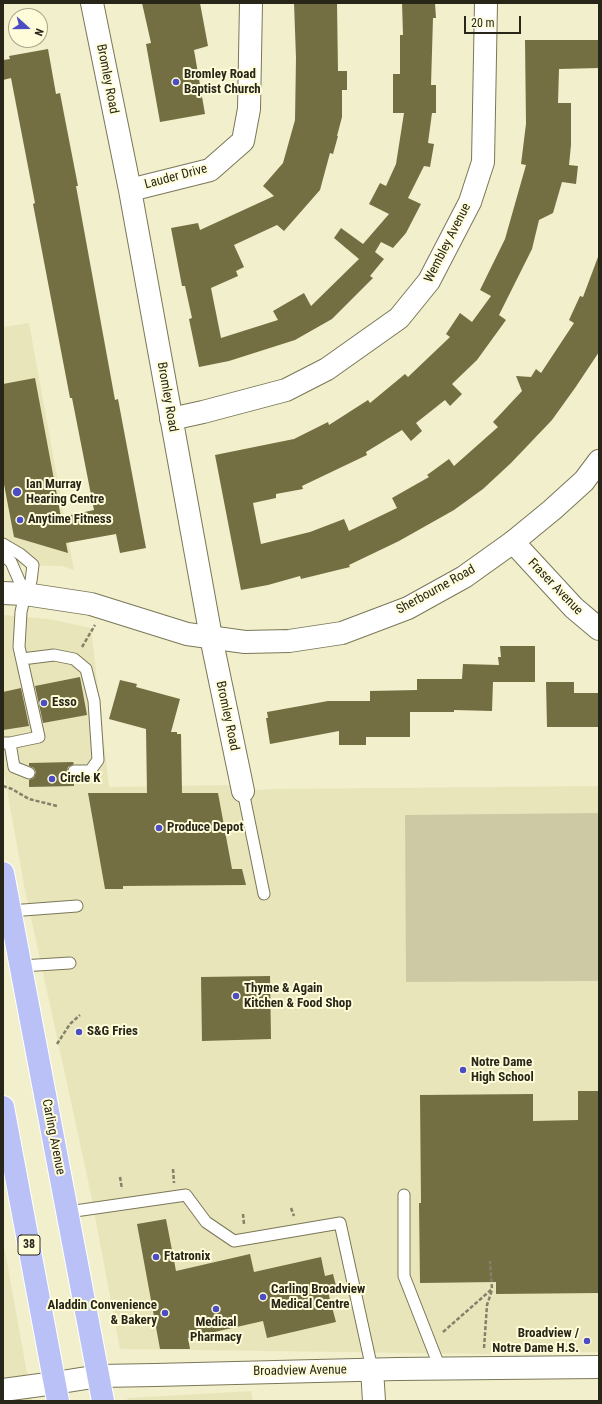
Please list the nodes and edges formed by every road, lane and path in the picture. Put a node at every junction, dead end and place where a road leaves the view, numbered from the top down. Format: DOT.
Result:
graph roads {
  1 [pos="92,3"];
  2 [pos="252,3"];
  3 [pos="486,3"];
  4 [pos="130,190"];
  5 [pos="171,419"];
  6 [pos="599,461"];
  7 [pos="513,542"];
  8 [pos="3,544"];
  9 [pos="3,555"];
  10 [pos="3,593"];
  11 [pos="25,594"];
  12 [pos="95,625"];
  13 [pos="599,629"];
  14 [pos="211,637"];
  15 [pos="22,659"];
  16 [pos="74,659"];
  17 [pos="6,743"];
  18 [pos="74,771"];
  19 [pos="29,773"];
  20 [pos="3,786"];
  21 [pos="243,791"];
  22 [pos="58,806"];
  23 [pos="3,873"];
  24 [pos="264,894"];
  25 [pos="77,906"];
  26 [pos="10,911"];
  27 [pos="70,963"];
  28 [pos="21,966"];
  29 [pos="80,1015"];
  30 [pos="54,1049"];
  31 [pos="3,1107"];
  32 [pos="173,1169"];
  33 [pos="120,1177"];
  34 [pos="174,1184"];
  35 [pos="122,1192"];
  36 [pos="404,1195"];
  37 [pos="68,1212"];
  38 [pos="490,1261"];
  39 [pos="492,1289"];
  40 [pos="430,1343"];
  41 [pos="599,1367"];
  42 [pos="440,1368"];
  43 [pos="483,1368"];
  44 [pos="372,1369"];
  45 [pos="99,1376"];
  46 [pos="3,1390"];
  47 [pos="57,1392"];
  48 [pos="103,1401"];
  49 [pos="374,1401"];
  1 -- 4 [label="street, Bromley Road"];
  2 -- 4 [label="street, Lauder Drive"];
  3 -- 5 [label="street, Wembley Avenue"];
  4 -- 5 [label="street, Bromley Road"];
  5 -- 14 [label="street, Bromley Road"];
  6 -- 7 [label="street, Sherbourne Road"];
  7 -- 13 [label="street, Fraser Avenue"];
  7 -- 14 [label="street, Sherbourne Road"];
  8 -- 11 [label="lane"];
  9 -- 11 [label="lane"];
  10 -- 11 [label="street, Sherbourne Road"];
  11 -- 14 [label="street, Sherbourne Road"];
  11 -- 15 [label="lane"];
  12 -- 16 [label="path"];
  14 -- 21 [label="street, Bromley Road"];
  15 -- 16 [label="lane"];
  15 -- 17 [label="lane"];
  16 -- 18 [label="lane"];
  17 -- 19 [label="lane"];
  20 -- 22 [label="path"];
  21 -- 24 [label="lane"];
  23 -- 26 [label="main road, Carling Avenue"];
  25 -- 26 [label="lane"];
  26 -- 28 [label="main road, Carling Avenue"];
  27 -- 28 [label="lane"];
  28 -- 37 [label="main road, Carling Avenue"];
  29 -- 30 [label="path"];
  31 -- 47 [label="main road, 38"];
  32 -- 34 [label="path"];
  33 -- 35 [label="path"];
  36 -- 40 [label="lane"];
  37 -- 44 [label="lane"];
  37 -- 45 [label="main road, Carling Avenue"];
  38 -- 39 [label="path"];
  39 -- 40 [label="path"];
  39 -- 43 [label="path"];
  40 -- 42 [label="lane"];
  41 -- 43 [label="street, Broadview Avenue"];
  42 -- 43 [label="street, Broadview Avenue"];
  42 -- 44 [label="street, Broadview Avenue"];
  44 -- 45 [label="street, Broadview Avenue"];
  44 -- 49 [label="street"];
  45 -- 47 [label="street, Broadview Avenue"];
  45 -- 48 [label="main road, Carling Avenue"];
  46 -- 47 [label="street, Broadview Avenue"];
}
